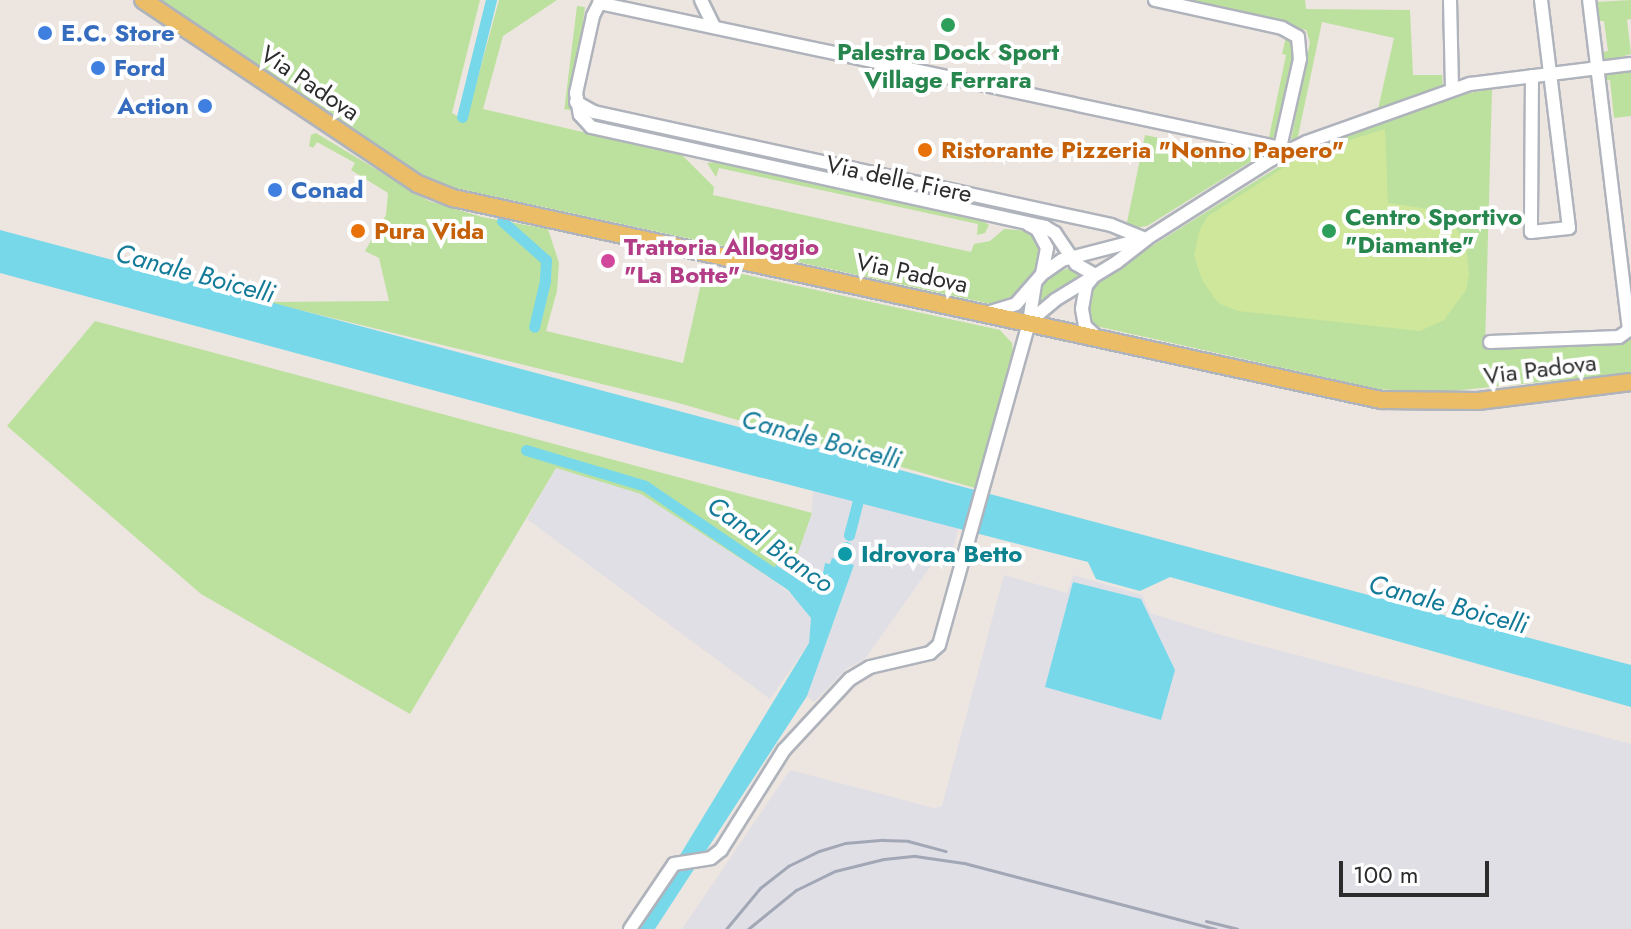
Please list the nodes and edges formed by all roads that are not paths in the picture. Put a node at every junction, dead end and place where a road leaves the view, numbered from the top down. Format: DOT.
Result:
graph roads {
  1 [pos="143,0"];
  2 [pos="701,0"];
  3 [pos="1155,0"];
  4 [pos="1450,0"];
  5 [pos="1541,0"];
  6 [pos="1589,0"];
  7 [pos="600,1"];
  8 [pos="714,27"];
  9 [pos="1631,64"];
  10 [pos="1597,68"];
  11 [pos="1550,74"];
  12 [pos="1532,76"];
  13 [pos="1452,89"];
  14 [pos="576,102"];
  15 [pos="704,137"];
  16 [pos="1285,149"];
  17 [pos="700,153"];
  18 [pos="1094,222"];
  19 [pos="1027,223"];
  20 [pos="1146,239"];
  21 [pos="1114,245"];
  22 [pos="1626,250"];
  23 [pos="1072,257"];
  24 [pos="1101,272"];
  25 [pos="1038,278"];
  26 [pos="986,313"];
  27 [pos="1029,322"];
  28 [pos="1097,337"];
  29 [pos="1490,342"];
  30 [pos="1631,382"];
  31 [pos="630,929"];
  1 -- 26 [label="main road, Via Padova"];
  2 -- 8 [label="street"];
  3 -- 16 [label="street"];
  4 -- 13 [label="street"];
  5 -- 11 [label="street"];
  6 -- 10 [label="street"];
  7 -- 8 [label="street"];
  7 -- 14 [label="street"];
  8 -- 16 [label="street"];
  9 -- 10 [label="street"];
  10 -- 11 [label="street"];
  10 -- 22 [label="street"];
  11 -- 12 [label="street"];
  11 -- 12 [label="street"];
  12 -- 13 [label="street"];
  13 -- 16 [label="street"];
  14 -- 15 [label="street, Via delle Fiere"];
  14 -- 17 [label="street, Via delle Fiere"];
  15 -- 17 [label="street"];
  15 -- 18 [label="street, Via delle Fiere"];
  16 -- 20 [label="street"];
  17 -- 19 [label="street, Via delle Fiere"];
  18 -- 20 [label="street, Via delle Fiere"];
  18 -- 21 [label="street"];
  19 -- 23 [label="street, Via delle Fiere"];
  19 -- 25 [label="street"];
  20 -- 21 [label="street"];
  20 -- 24 [label="street"];
  21 -- 23 [label="street"];
  21 -- 24 [label="street"];
  22 -- 29 [label="street, Via Padova"];
  23 -- 24 [label="street, Via delle Fiere"];
  23 -- 25 [label="street"];
  24 -- 27 [label="street"];
  24 -- 28 [label="street"];
  25 -- 26 [label="street"];
  25 -- 27 [label="street"];
  26 -- 27 [label="main road, Via Padova"];
  27 -- 28 [label="main road, Via Padova"];
  27 -- 31 [label="street"];
  28 -- 30 [label="main road, Via Padova"];
}
